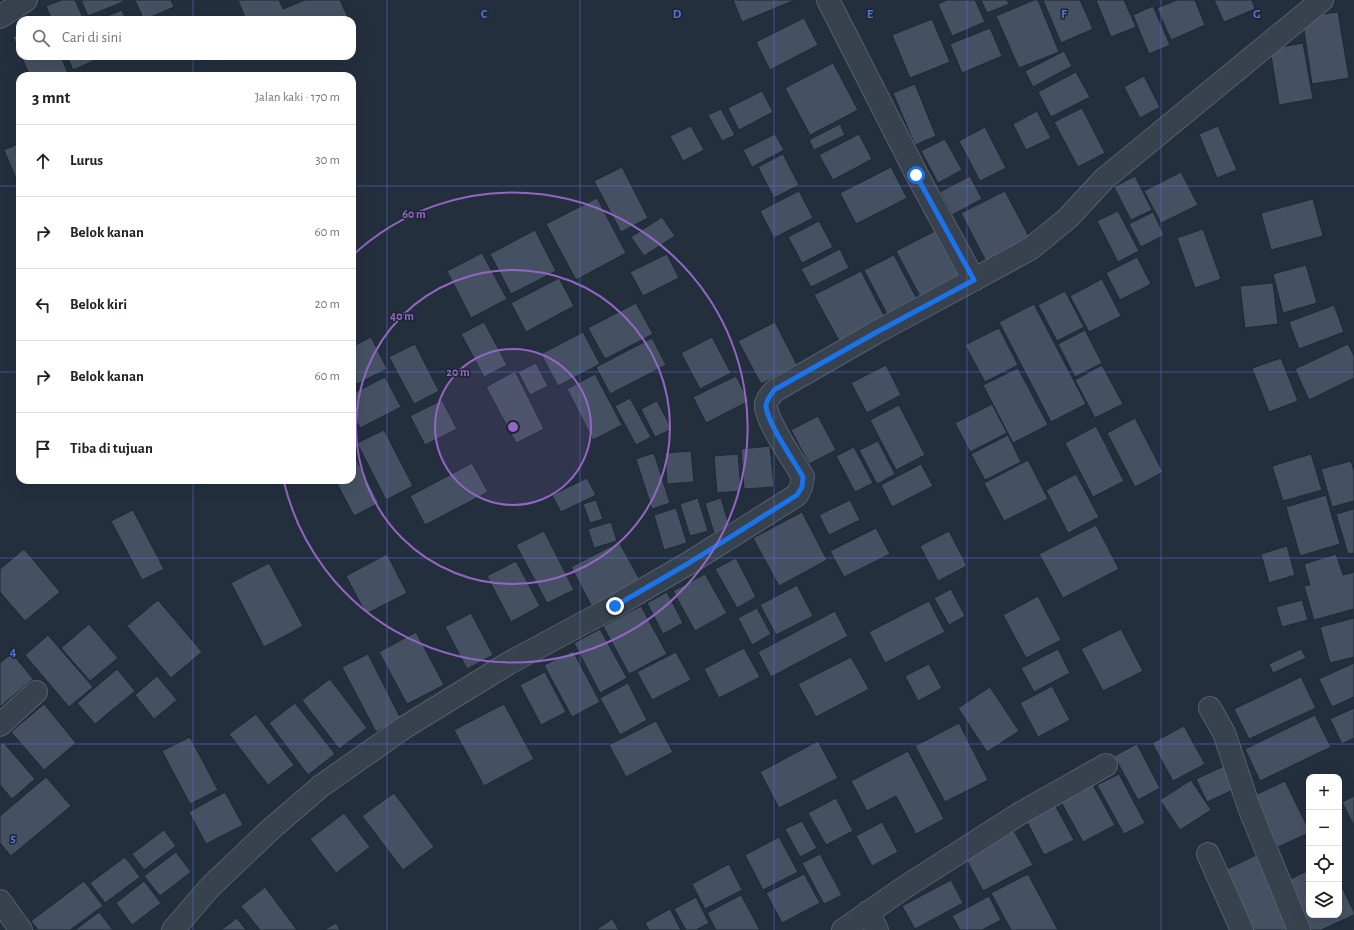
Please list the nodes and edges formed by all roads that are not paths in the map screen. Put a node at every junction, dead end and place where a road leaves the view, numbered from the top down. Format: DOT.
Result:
graph roads {
  1 [pos="828,0"];
  2 [pos="1322,0"];
  3 [pos="19,2"];
  4 [pos="0,17"];
  5 [pos="974,280"];
  6 [pos="36,692"];
  7 [pos="1210,708"];
  8 [pos="0,725"];
  9 [pos="1106,765"];
  10 [pos="1208,854"];
  11 [pos="0,901"];
  12 [pos="873,921"];
  13 [pos="21,930"];
  14 [pos="173,930"];
  15 [pos="843,930"];
  16 [pos="1242,930"];
  17 [pos="1299,930"];
  1 -- 5 [label="street"];
  2 -- 5 [label="street"];
  3 -- 4 [label="street"];
  5 -- 14 [label="street"];
  6 -- 8 [label="street"];
  7 -- 17 [label="street"];
  9 -- 12 [label="street"];
  10 -- 16 [label="street"];
  11 -- 13 [label="street"];
  12 -- 15 [label="street"];
}
